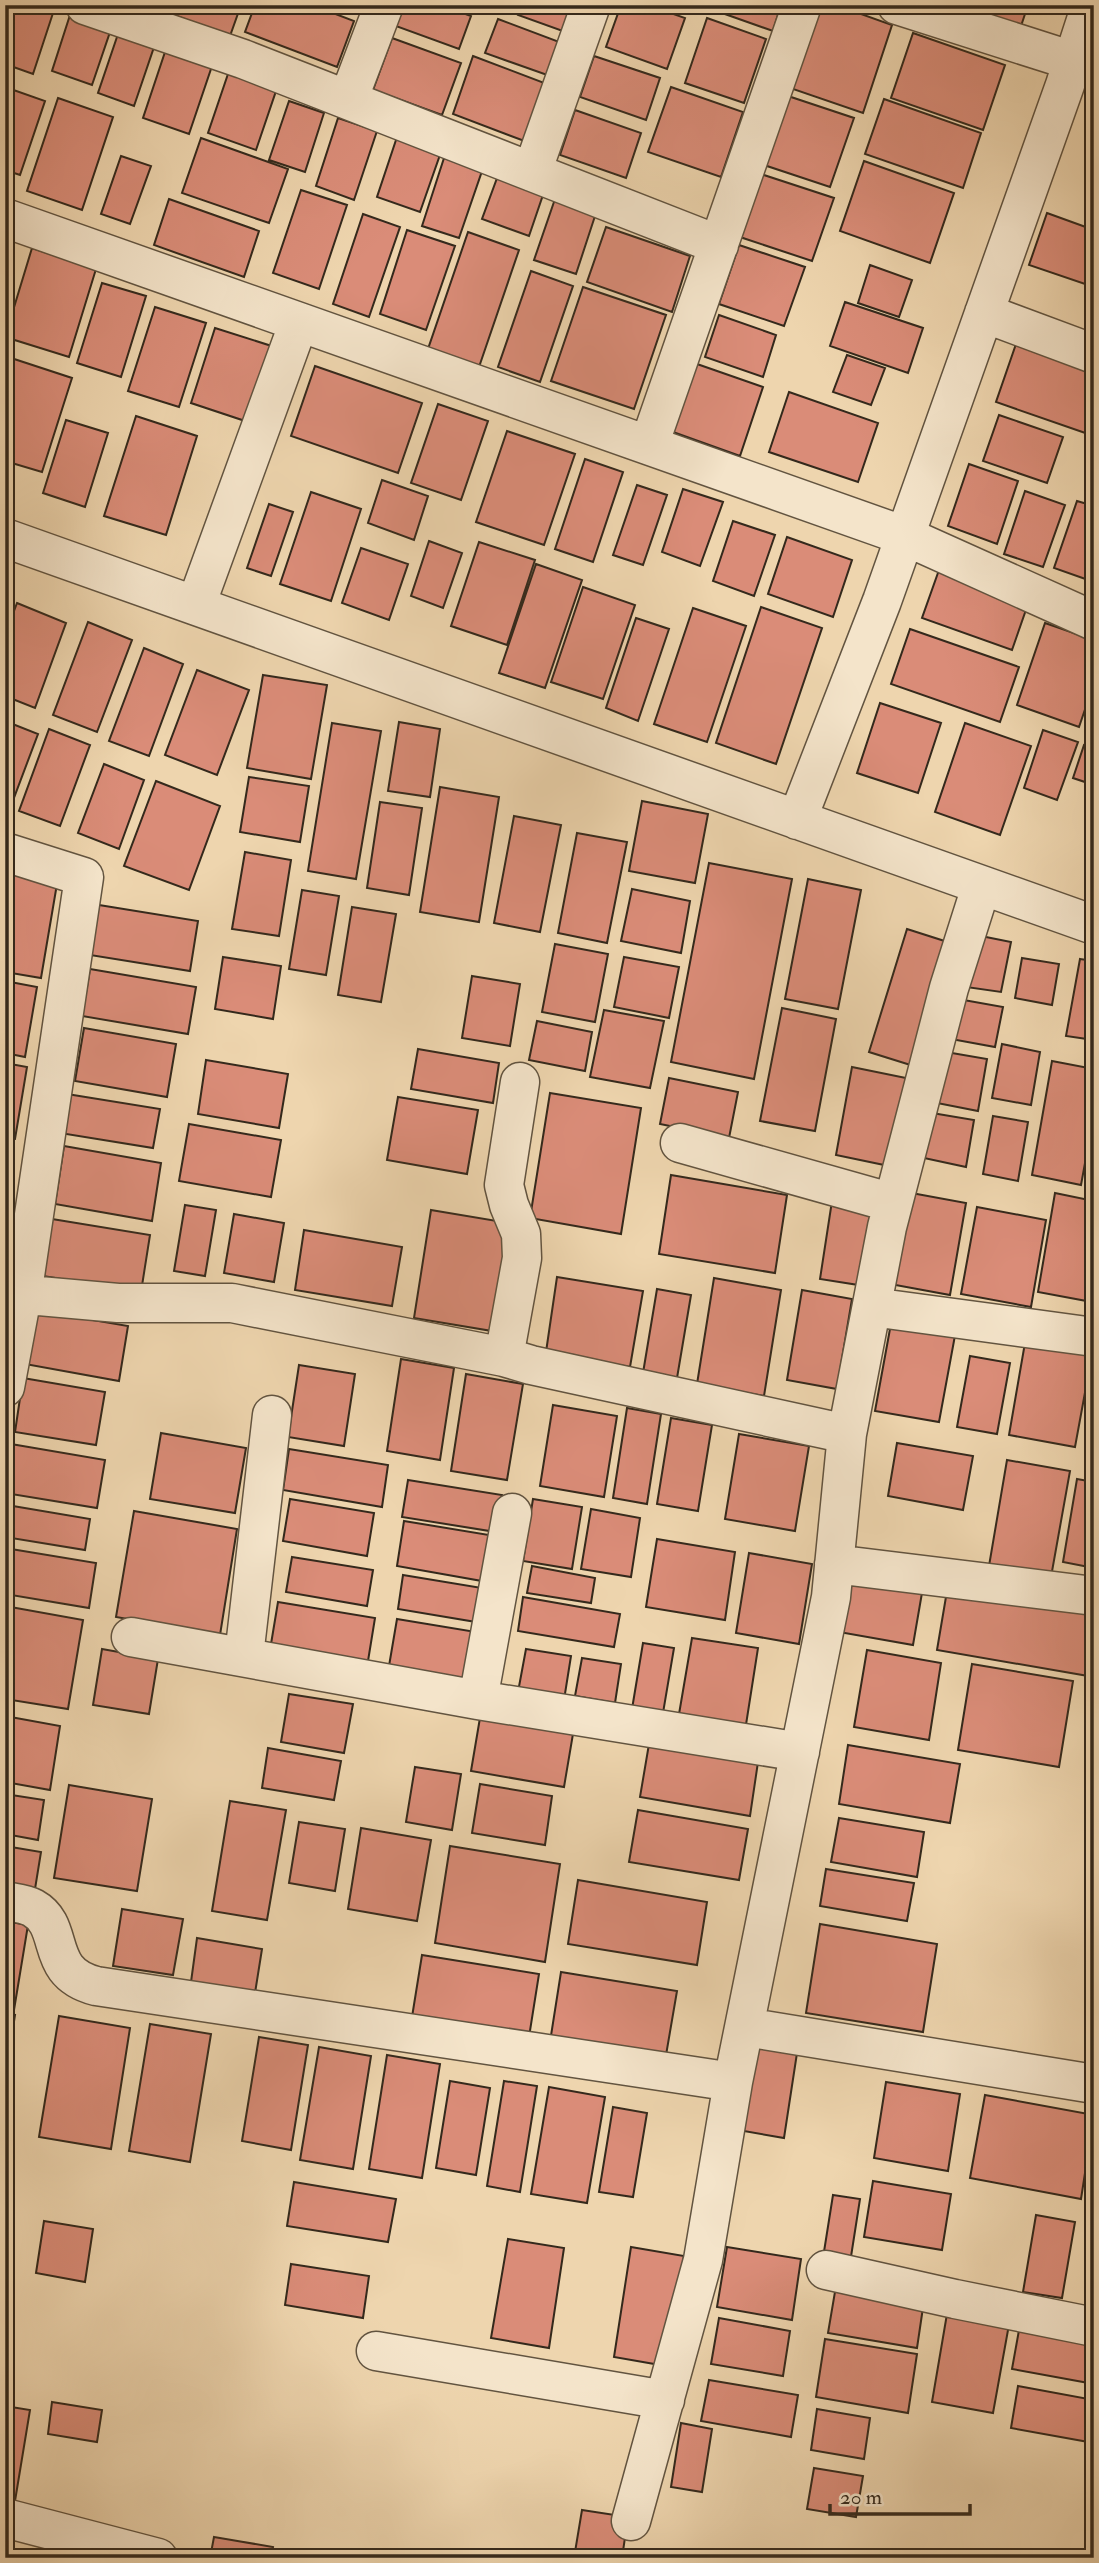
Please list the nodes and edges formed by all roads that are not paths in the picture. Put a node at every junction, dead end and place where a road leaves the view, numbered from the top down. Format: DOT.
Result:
graph roads {
  1 [pos="85,5"];
  2 [pos="384,5"];
  3 [pos="592,5"];
  4 [pos="802,5"];
  5 [pos="897,5"];
  6 [pos="1091,5"];
  7 [pos="137,13"];
  8 [pos="1077,80"];
  9 [pos="348,100"];
  10 [pos="532,172"];
  11 [pos="5,218"];
  12 [pos="719,245"];
  13 [pos="984,313"];
  14 [pos="299,322"];
  15 [pos="1094,354"];
  16 [pos="649,445"];
  17 [pos="905,536"];
  18 [pos="5,538"];
  19 [pos="196,605"];
  20 [pos="1094,621"];
  21 [pos="797,820"];
  22 [pos="5,852"];
  23 [pos="981,887"];
  24 [pos="1094,925"];
  25 [pos="520,1082"];
  26 [pos="680,1143"];
  27 [pos="894,1203"];
  28 [pos="14,1295"];
  29 [pos="872,1307"];
  30 [pos="1094,1337"];
  31 [pos="504,1357"];
  32 [pos="5,1387"];
  33 [pos="272,1415"];
  34 [pos="847,1434"];
  35 [pos="512,1513"];
  36 [pos="834,1564"];
  37 [pos="1094,1597"];
  38 [pos="131,1637"];
  39 [pos="244,1656"];
  40 [pos="478,1700"];
  41 [pos="800,1752"];
  42 [pos="5,1901"];
  43 [pos="745,2027"];
  44 [pos="733,2082"];
  45 [pos="1094,2084"];
  46 [pos="826,2270"];
  47 [pos="1094,2327"];
  48 [pos="376,2351"];
  49 [pos="665,2399"];
  50 [pos="5,2518"];
  51 [pos="631,2521"];
  52 [pos="158,2558"];
  1 -- 7 [label="street"];
  2 -- 9 [label="street"];
  3 -- 10 [label="street"];
  4 -- 12 [label="street"];
  5 -- 8 [label="street"];
  6 -- 8 [label="street"];
  7 -- 9 [label="street"];
  8 -- 13 [label="street"];
  9 -- 10 [label="street"];
  10 -- 12 [label="street"];
  11 -- 14 [label="street"];
  12 -- 16 [label="street"];
  13 -- 15 [label="street"];
  13 -- 17 [label="street"];
  14 -- 16 [label="street"];
  14 -- 19 [label="street"];
  16 -- 17 [label="street"];
  17 -- 20 [label="street"];
  17 -- 21 [label="street"];
  18 -- 19 [label="street"];
  19 -- 21 [label="street"];
  21 -- 23 [label="street"];
  22 -- 28 [label="street"];
  23 -- 24 [label="street"];
  23 -- 27 [label="street"];
  25 -- 31 [label="street"];
  26 -- 27 [label="street"];
  27 -- 29 [label="street"];
  28 -- 31 [label="street"];
  28 -- 32 [label="street"];
  29 -- 30 [label="street"];
  29 -- 34 [label="street"];
  31 -- 34 [label="street"];
  33 -- 39 [label="street"];
  34 -- 36 [label="street"];
  35 -- 40 [label="street"];
  36 -- 37 [label="street"];
  36 -- 41 [label="street"];
  38 -- 39 [label="street"];
  39 -- 40 [label="street"];
  40 -- 41 [label="street"];
  41 -- 43 [label="street"];
  42 -- 44 [label="street"];
  43 -- 44 [label="street"];
  43 -- 45 [label="street"];
  44 -- 49 [label="street"];
  46 -- 47 [label="street"];
  48 -- 49 [label="street"];
  49 -- 51 [label="street"];
  50 -- 52 [label="street"];
}
